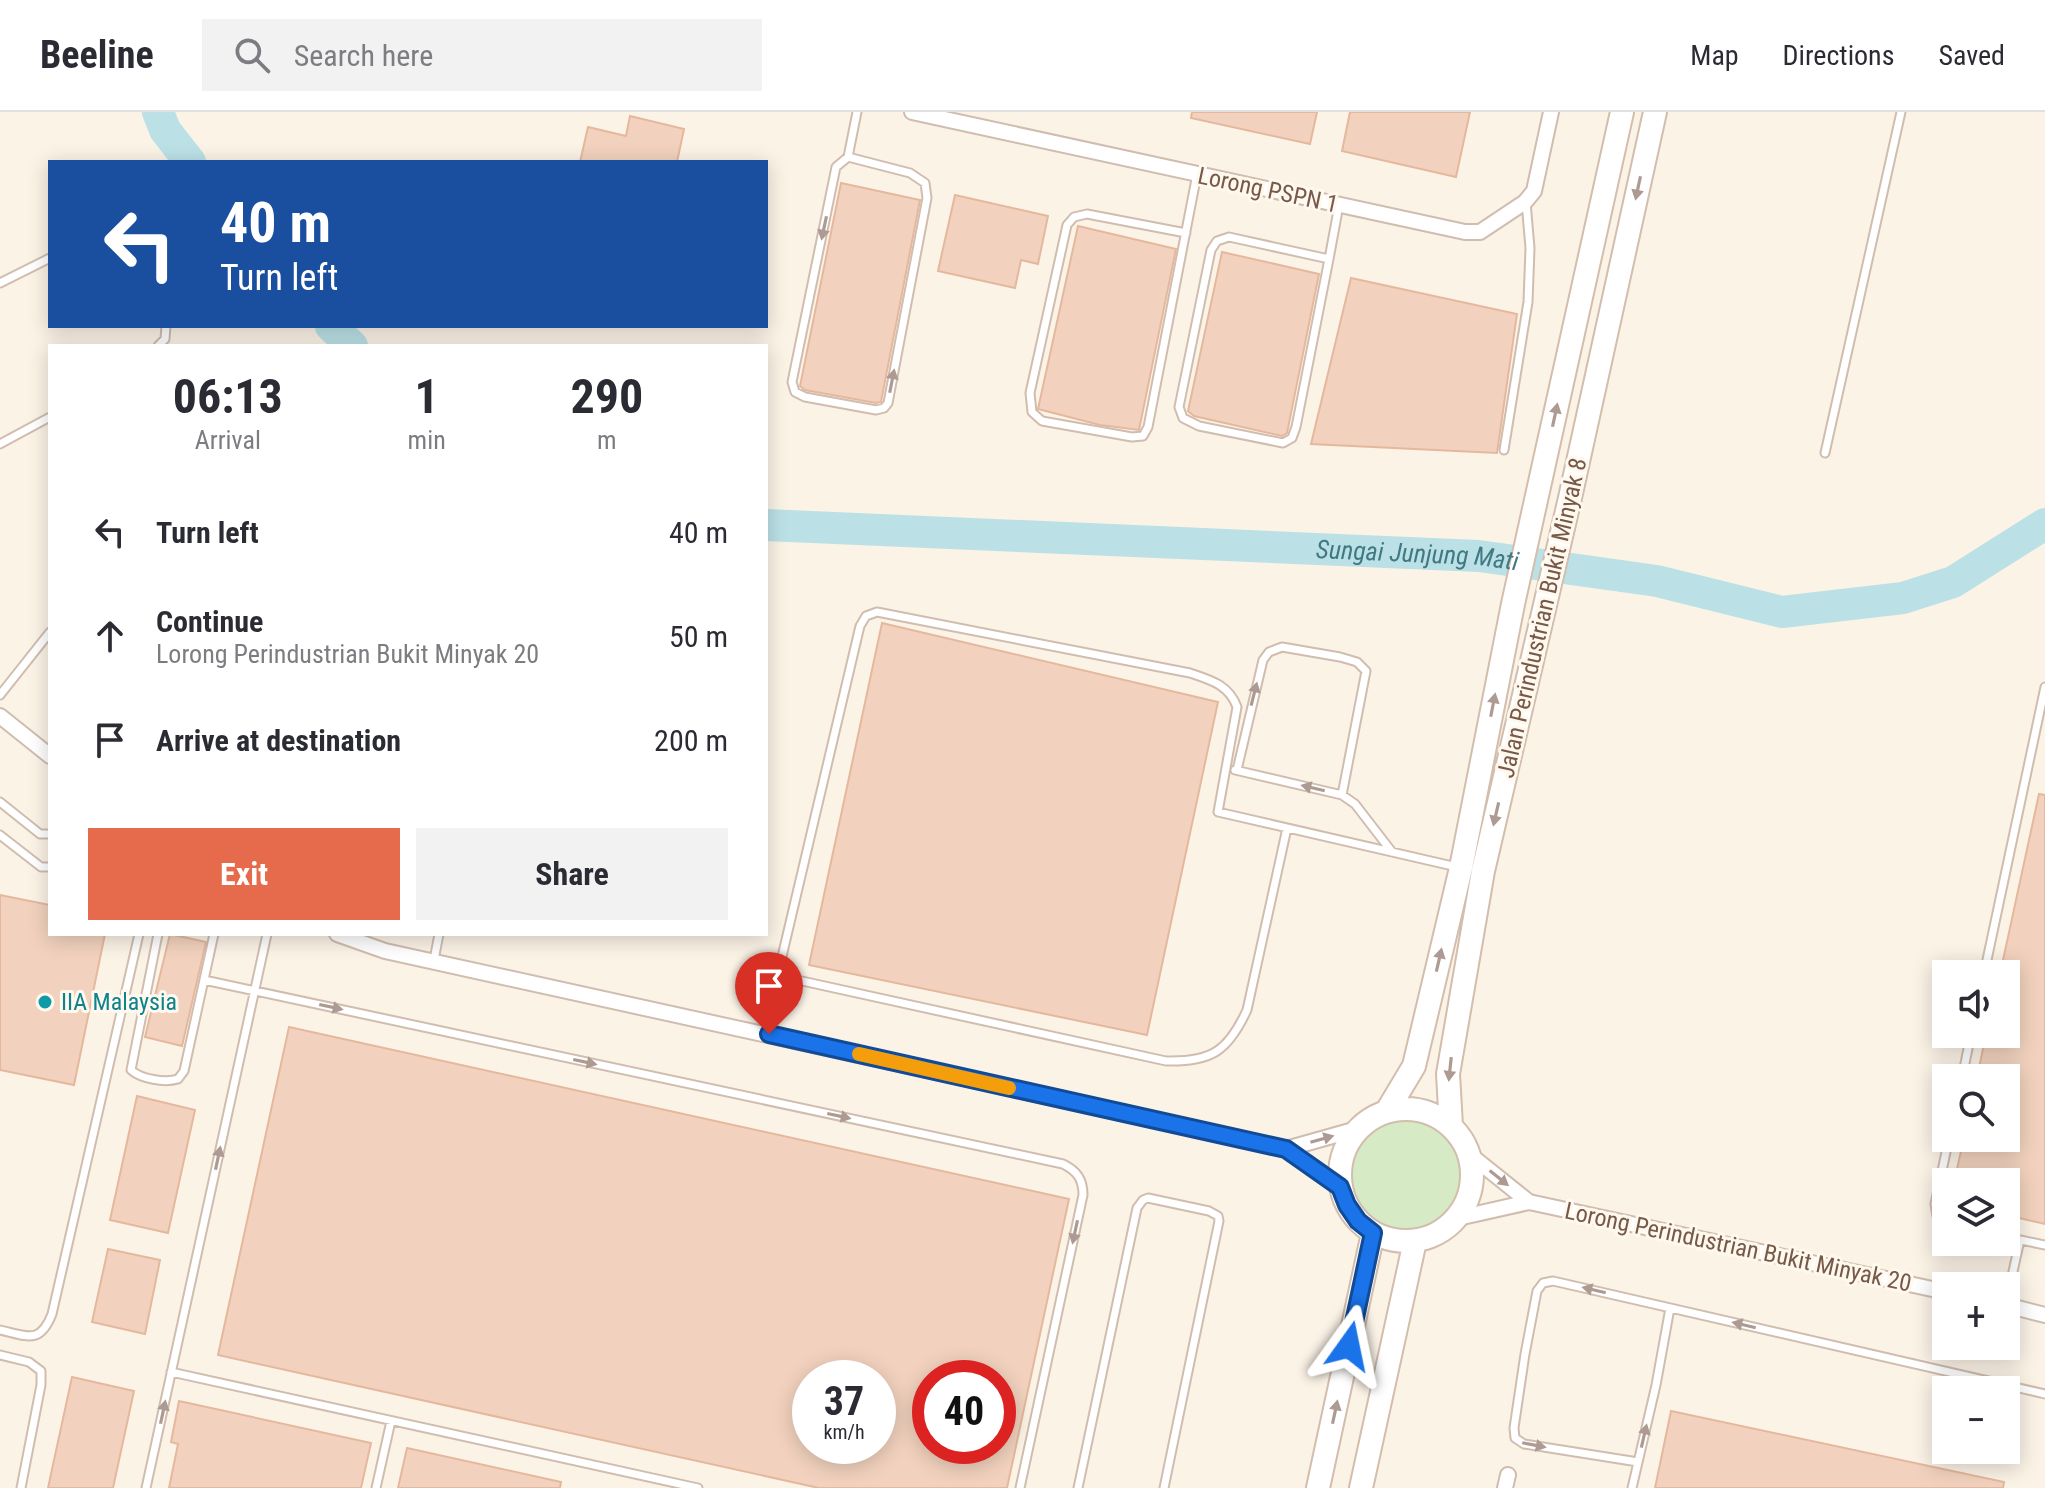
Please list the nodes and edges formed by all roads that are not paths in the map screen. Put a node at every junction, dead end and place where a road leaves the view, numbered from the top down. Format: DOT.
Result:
graph roads {
  1 [pos="857,112"];
  2 [pos="912,112"];
  3 [pos="1551,112"];
  4 [pos="1622,112"];
  5 [pos="1655,112"];
  6 [pos="1901,112"];
  7 [pos="848,157"];
  8 [pos="1197,174"];
  9 [pos="1525,202"];
  10 [pos="1339,205"];
  11 [pos="1186,233"];
  12 [pos="48,259"];
  13 [pos="1329,259"];
  14 [pos="0,283"];
  15 [pos="48,418"];
  16 [pos="0,444"];
  17 [pos="1504,450"];
  18 [pos="1825,453"];
  19 [pos="48,635"];
  20 [pos="2045,687"];
  21 [pos="0,695"];
  22 [pos="0,716"];
  23 [pos="1233,725"];
  24 [pos="1246,728"];
  25 [pos="48,754"];
  26 [pos="1226,768"];
  27 [pos="1237,770"];
  28 [pos="1342,795"];
  29 [pos="0,802"];
  30 [pos="1287,828"];
  31 [pos="48,834"];
  32 [pos="0,835"];
  33 [pos="1392,852"];
  34 [pos="48,867"];
  35 [pos="1472,869"];
  36 [pos="139,936"];
  37 [pos="158,936"];
  38 [pos="214,936"];
  39 [pos="267,936"];
  40 [pos="343,936"];
  41 [pos="439,936"];
  42 [pos="434,960"];
  43 [pos="1987,960"];
  44 [pos="204,980"];
  45 [pos="254,990"];
  46 [pos="1387,1111"];
  47 [pos="1451,1126"];
  48 [pos="1357,1129"];
  49 [pos="1286,1149"];
  50 [pos="1469,1154"];
  51 [pos="1340,1187"];
  52 [pos="1529,1202"];
  53 [pos="1458,1218"];
  54 [pos="1373,1233"];
  55 [pos="2020,1240"];
  56 [pos="1415,1241"];
  57 [pos="2045,1245"];
  58 [pos="1932,1289"];
  59 [pos="1670,1308"];
  60 [pos="2020,1308"];
  61 [pos="2045,1315"];
  62 [pos="0,1330"];
  63 [pos="0,1355"];
  64 [pos="171,1372"];
  65 [pos="2045,1394"];
  66 [pos="391,1421"];
  67 [pos="1638,1462"];
  68 [pos="21,1488"];
  69 [pos="146,1488"];
  70 [pos="376,1488"];
  71 [pos="698,1488"];
  72 [pos="1020,1488"];
  73 [pos="1078,1488"];
  74 [pos="1164,1488"];
  75 [pos="1318,1488"];
  76 [pos="1361,1488"];
  77 [pos="1632,1488"];
  1 -- 7 [label="lane"];
  2 -- 8 [label="street, Lorong PSPN 1"];
  3 -- 9 [label="street"];
  35 -- 4 [label="street, Jalan Perindustrian Bukit Minyak 8, one-way"];
  5 -- 35 [label="street, Jalan Perindustrian Bukit Minyak 8, one-way"];
  6 -- 18 [label="lane"];
  7 -- 7 [label="lane, one-way"];
  8 -- 10 [label="street, Lorong PSPN 1"];
  8 -- 11 [label="lane"];
  9 -- 10 [label="street, Lorong PSPN 1"];
  9 -- 17 [label="lane"];
  10 -- 13 [label="lane"];
  11 -- 11 [label="lane"];
  12 -- 14 [label="lane"];
  13 -- 13 [label="lane"];
  15 -- 16 [label="lane"];
  19 -- 21 [label="lane"];
  20 -- 43 [label="lane"];
  22 -- 25 [label="street"];
  23 -- 24 [label="lane"];
  23 -- 26 [label="lane"];
  23 -- 30 [label="lane"];
  24 -- 27 [label="lane"];
  24 -- 28 [label="lane, one-way"];
  26 -- 27 [label="lane"];
  26 -- 30 [label="lane"];
  28 -- 27 [label="lane, one-way"];
  28 -- 33 [label="lane"];
  29 -- 31 [label="lane"];
  30 -- 33 [label="lane"];
  32 -- 34 [label="lane"];
  33 -- 35 [label="lane"];
  46 -- 35 [label="street, Jalan Perindustrian Bukit Minyak 8, one-way"];
  35 -- 47 [label="street, Jalan Perindustrian Bukit Minyak 8, one-way"];
  36 -- 62 [label="lane"];
  37 -- 44 [label="lane"];
  38 -- 44 [label="lane"];
  39 -- 45 [label="lane"];
  40 -- 42 [label="street"];
  41 -- 42 [label="lane"];
  42 -- 49 [label="street"];
  44 -- 45 [label="lane"];
  64 -- 45 [label="lane, one-way"];
  45 -- 72 [label="lane, one-way"];
  46 -- 47 [label="street"];
  46 -- 48 [label="street"];
  47 -- 50 [label="street"];
  49 -- 48 [label="street, one-way"];
  48 -- 51 [label="street"];
  49 -- 51 [label="street"];
  50 -- 52 [label="street, one-way"];
  50 -- 53 [label="street"];
  51 -- 54 [label="street"];
  52 -- 53 [label="street"];
  52 -- 58 [label="street, Lorong Perindustrian Bukit Minyak 20"];
  53 -- 56 [label="street"];
  54 -- 56 [label="street"];
  75 -- 54 [label="street, one-way"];
  55 -- 57 [label="lane"];
  56 -- 76 [label="street"];
  65 -- 59 [label="lane, one-way"];
  67 -- 59 [label="lane, one-way"];
  59 -- 67 [label="lane, one-way"];
  60 -- 61 [label="street"];
  63 -- 68 [label="lane"];
  64 -- 66 [label="lane"];
  69 -- 64 [label="lane, one-way"];
  66 -- 70 [label="lane"];
  66 -- 71 [label="lane"];
  67 -- 77 [label="lane"];
  73 -- 74 [label="lane"];
}
